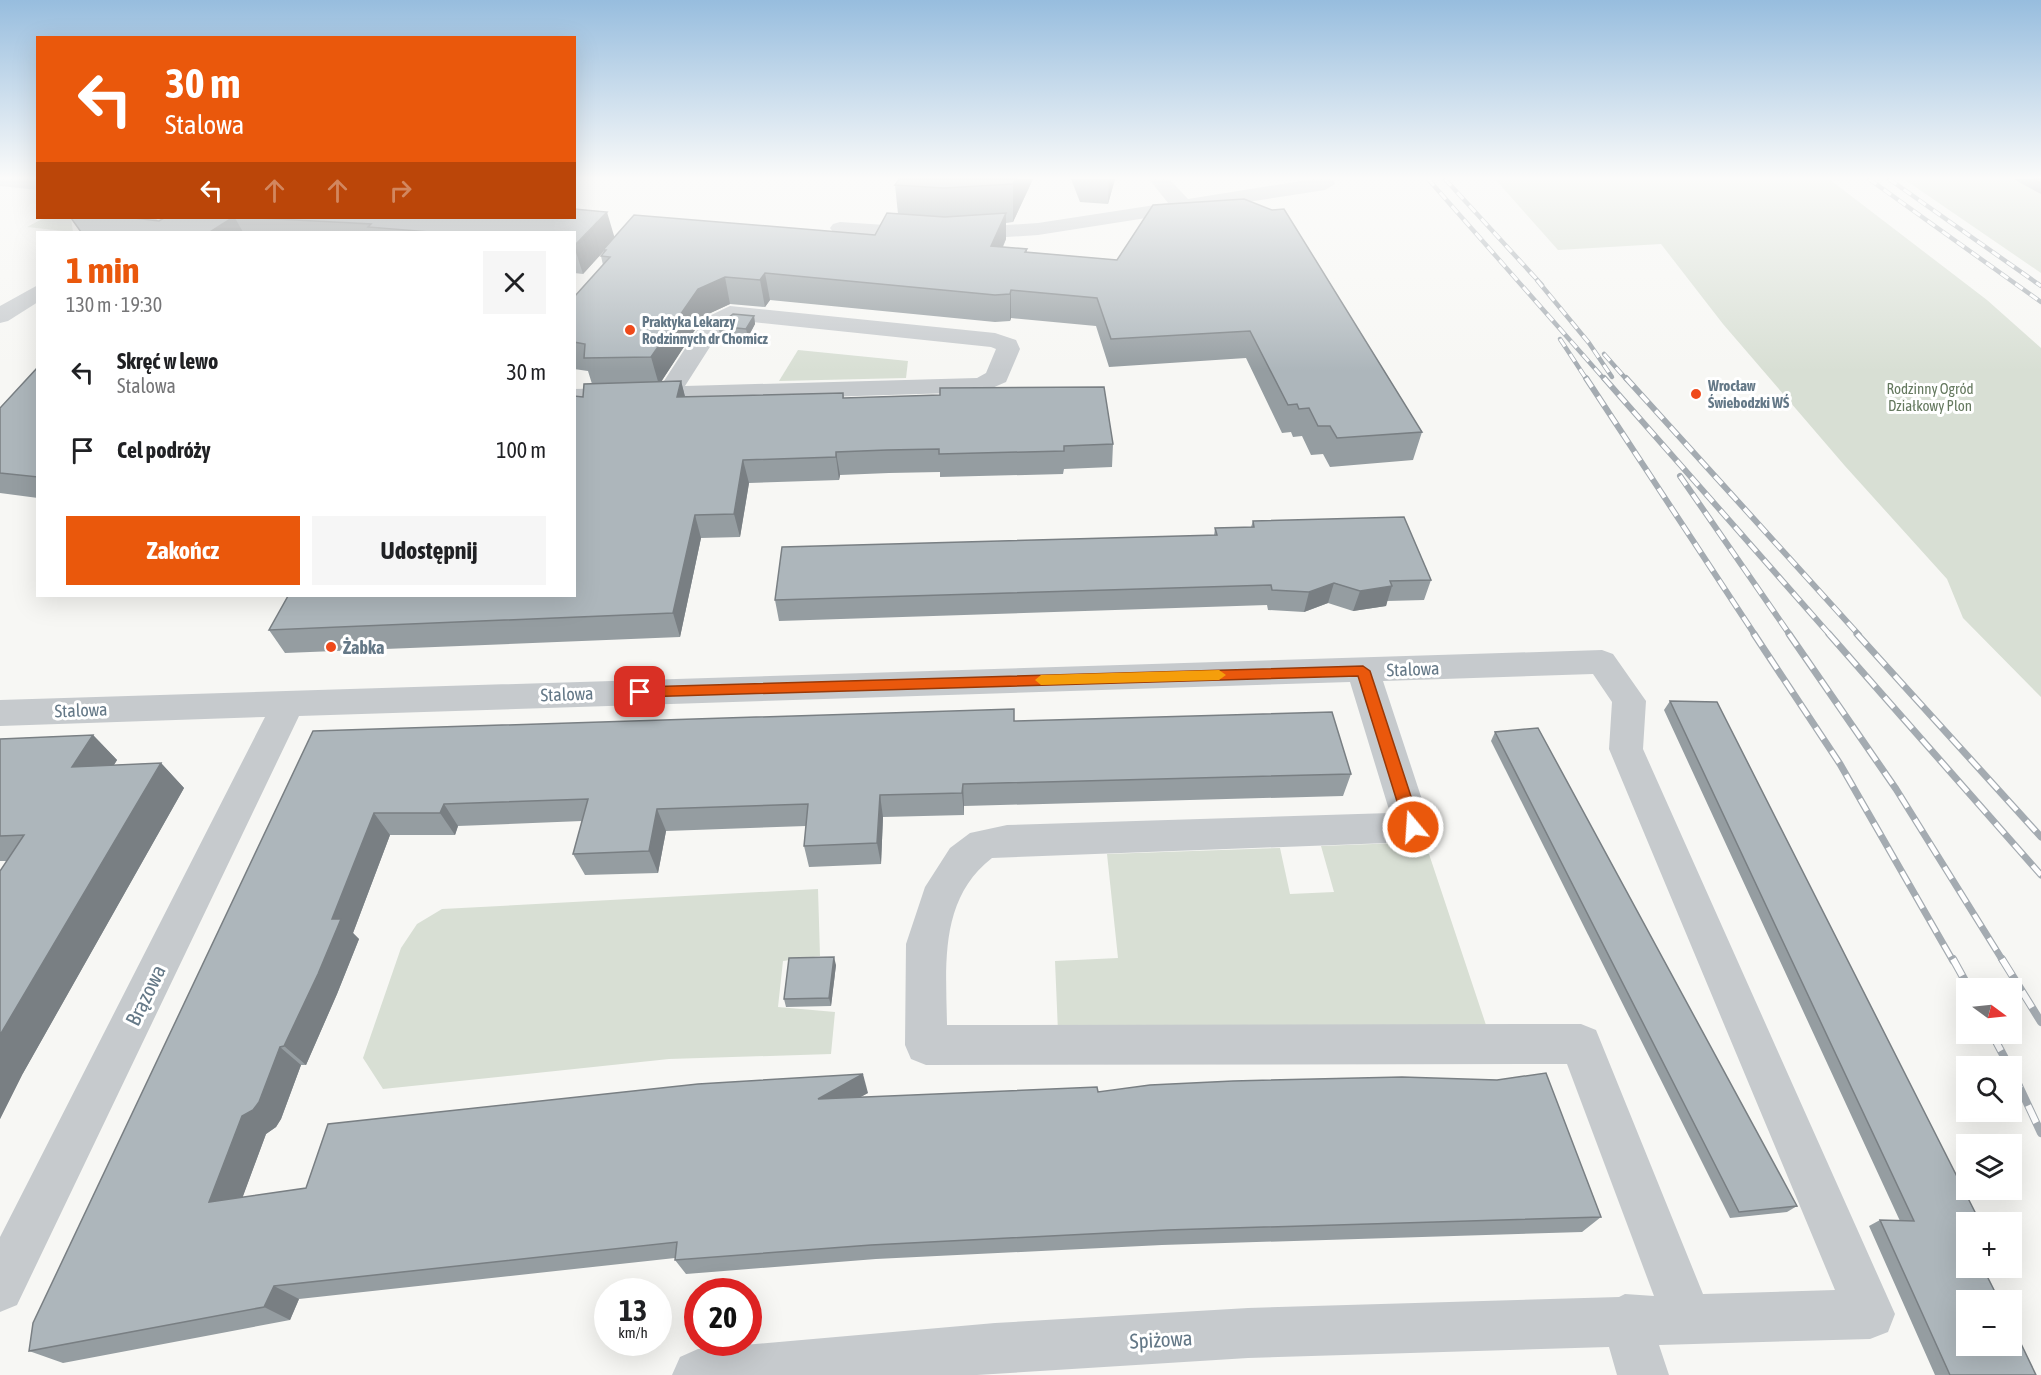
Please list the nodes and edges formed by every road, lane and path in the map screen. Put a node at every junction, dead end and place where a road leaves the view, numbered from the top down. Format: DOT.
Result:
graph roads {
  1 [pos="32,299"];
  2 [pos="0,316"];
  3 [pos="668,394"];
  4 [pos="576,396"];
  5 [pos="1602,662"];
  6 [pos="1363,671"];
  7 [pos="290,703"];
  8 [pos="0,713"];
  9 [pos="0,1288"];
  10 [pos="1625,1319"];
  11 [pos="1688,1320"];
  12 [pos="698,1375"];
  13 [pos="1642,1375"];
  1 -- 2 [label="street"];
  3 -- 3 [label="street"];
  3 -- 4 [label="street"];
  5 -- 6 [label="street, Stalowa"];
  5 -- 11 [label="street, Spiżowa"];
  6 -- 7 [label="street, Stalowa"];
  6 -- 11 [label="street"];
  7 -- 8 [label="street, Stalowa"];
  7 -- 9 [label="street, Brązowa"];
  10 -- 11 [label="street, Spiżowa"];
  10 -- 12 [label="street, Spiżowa"];
  10 -- 13 [label="street"];
}
